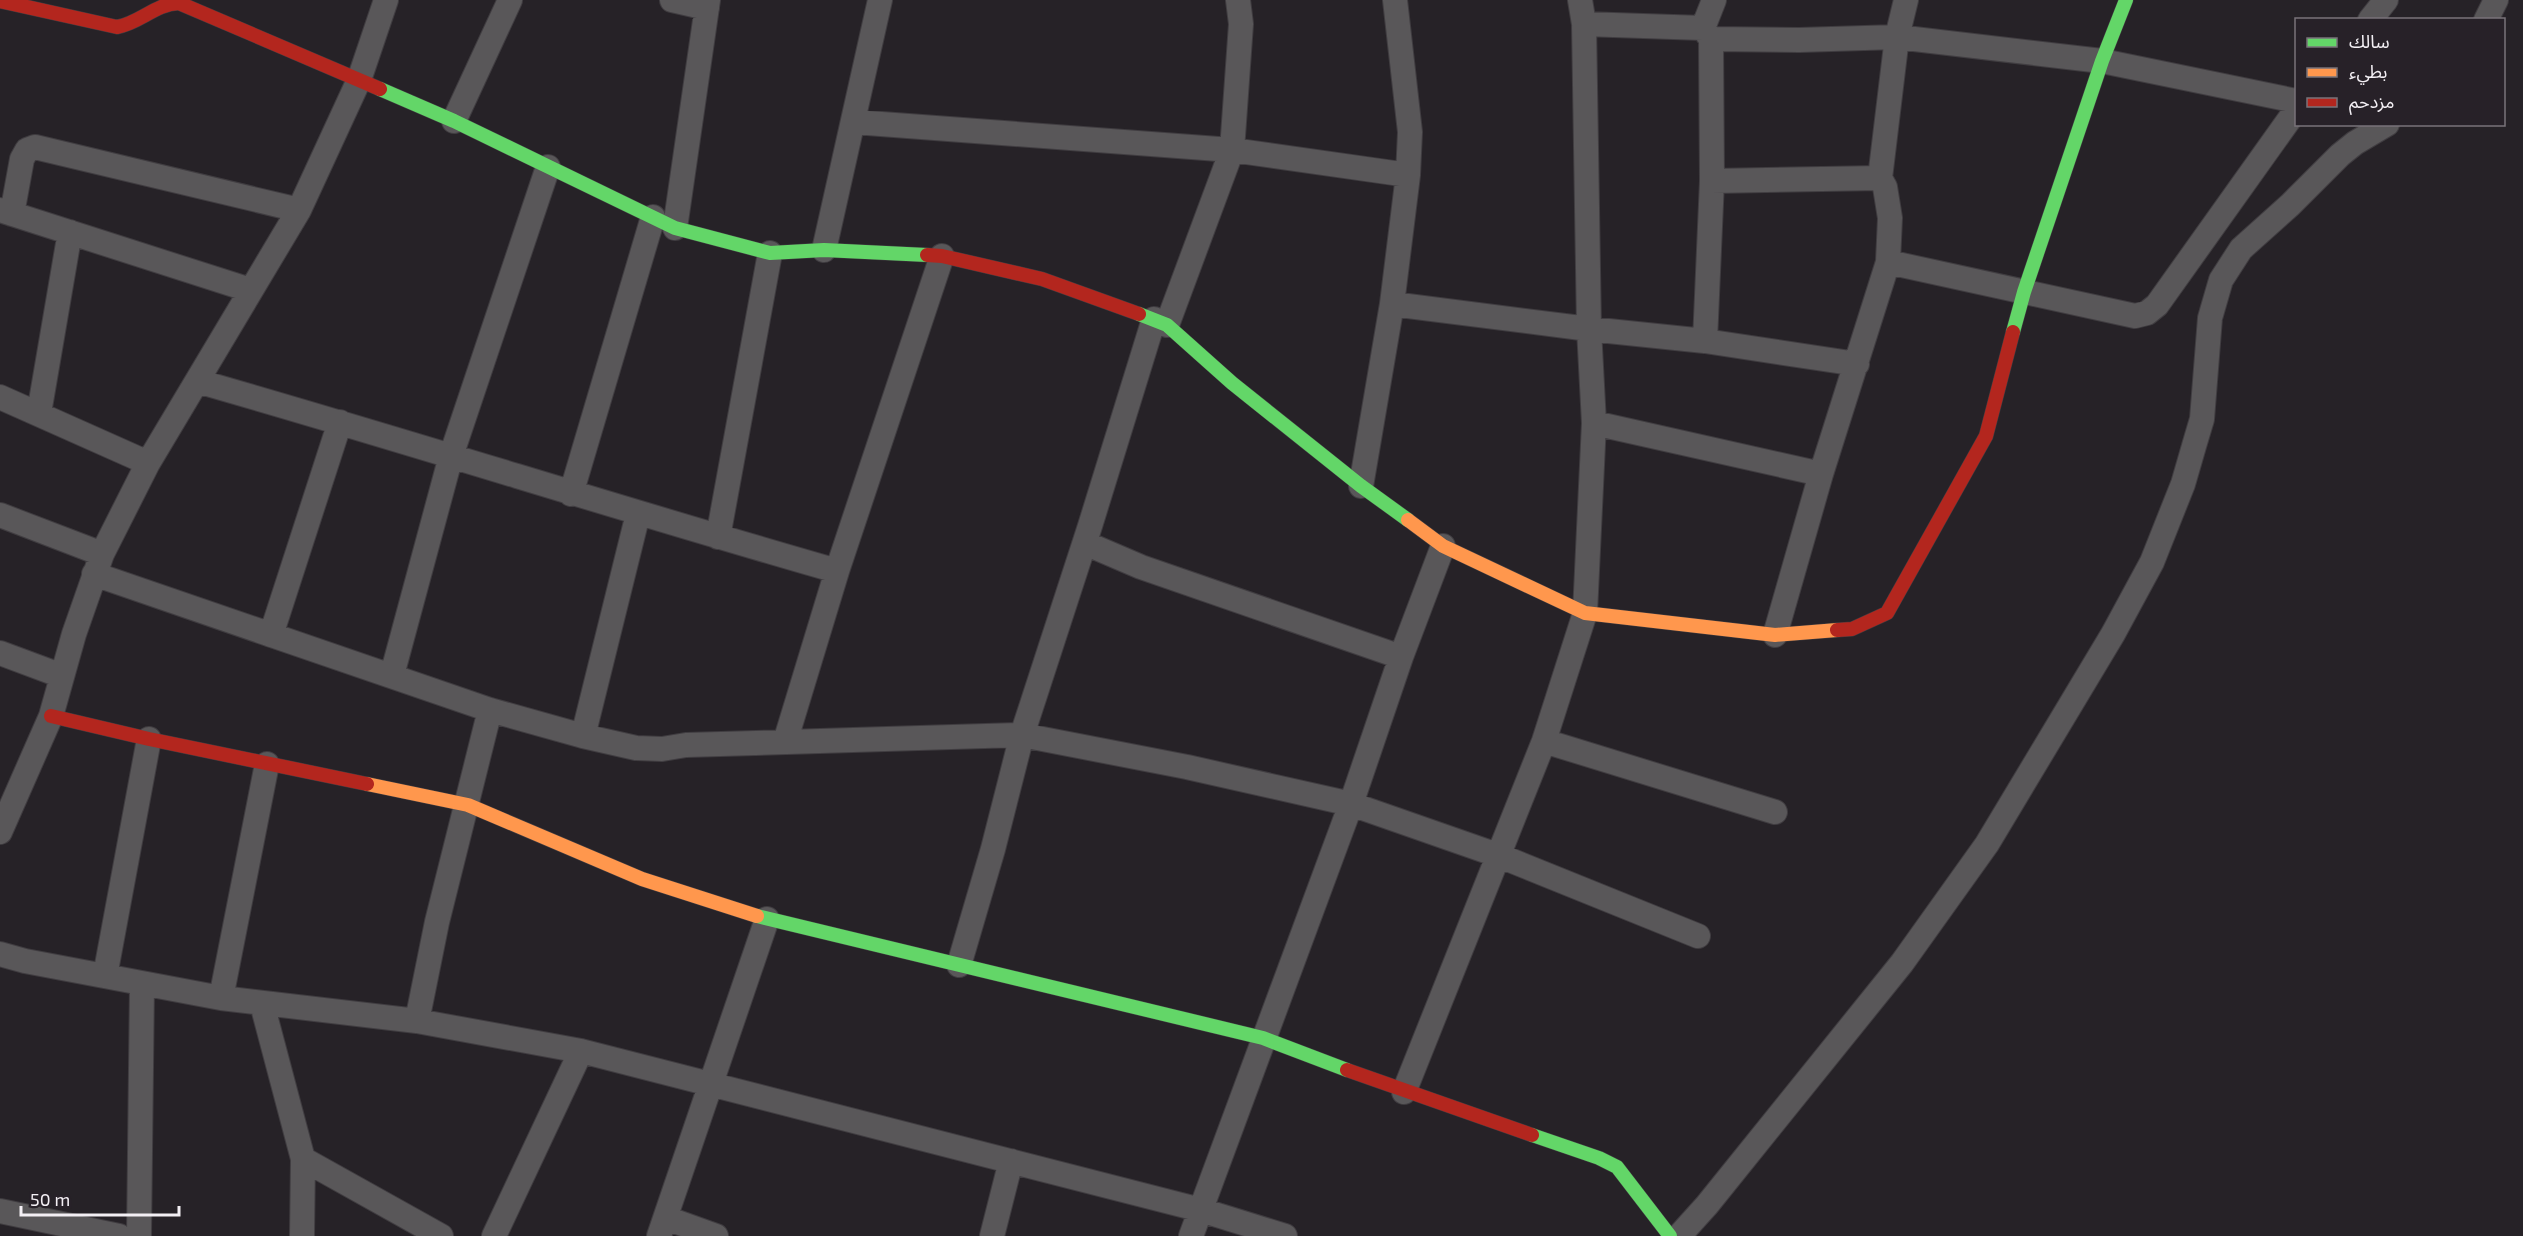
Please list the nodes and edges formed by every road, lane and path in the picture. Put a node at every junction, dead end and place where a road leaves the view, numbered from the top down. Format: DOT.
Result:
graph roads {
  1 [pos="386,0"];
  2 [pos="510,0"];
  3 [pos="672,0"];
  4 [pos="880,0"];
  5 [pos="1395,0"];
  6 [pos="1580,0"];
  7 [pos="1714,0"];
  8 [pos="1906,0"];
  9 [pos="2126,0"];
  10 [pos="2386,0"];
  11 [pos="2496,0"];
  12 [pos="0,1"];
  13 [pos="1234,1"];
  14 [pos="707,4"];
  15 [pos="48,6"];
  16 [pos="2372,18"];
  17 [pos="2487,18"];
  18 [pos="1584,24"];
  19 [pos="1707,34"];
  20 [pos="1898,37"];
  21 [pos="2102,61"];
  22 [pos="359,80"];
  23 [pos="2295,101"];
  24 [pos="2295,111"];
  25 [pos="454,121"];
  26 [pos="854,122"];
  27 [pos="2383,126"];
  28 [pos="1232,150"];
  29 [pos="548,167"];
  30 [pos="1408,175"];
  31 [pos="1880,178"];
  32 [pos="1712,181"];
  33 [pos="299,210"];
  34 [pos="6,212"];
  35 [pos="653,217"];
  36 [pos="675,228"];
  37 [pos="70,232"];
  38 [pos="824,250"];
  39 [pos="770,253"];
  40 [pos="942,256"];
  41 [pos="1888,262"];
  42 [pos="250,290"];
  43 [pos="2024,292"];
  44 [pos="1392,304"];
  45 [pos="1160,322"];
  46 [pos="1589,329"];
  47 [pos="1705,341"];
  48 [pos="1857,364"];
  49 [pos="196,381"];
  50 [pos="0,397"];
  51 [pos="39,413"];
  52 [pos="340,422"];
  53 [pos="1594,423"];
  54 [pos="451,456"];
  55 [pos="148,464"];
  56 [pos="1821,474"];
  57 [pos="1361,486"];
  58 [pos="571,494"];
  59 [pos="638,514"];
  60 [pos="0,515"];
  61 [pos="718,537"];
  62 [pos="1085,543"];
  63 [pos="1443,546"];
  64 [pos="98,564"];
  65 [pos="837,571"];
  66 [pos="1585,613"];
  67 [pos="271,635"];
  68 [pos="1774,635"];
  69 [pos="0,653"];
  70 [pos="1401,657"];
  71 [pos="392,675"];
  72 [pos="62,676"];
  73 [pos="490,710"];
  74 [pos="51,716"];
  75 [pos="1022,735"];
  76 [pos="583,736"];
  77 [pos="149,739"];
  78 [pos="1544,741"];
  79 [pos="785,742"];
  80 [pos="267,764"];
  81 [pos="1351,804"];
  82 [pos="468,805"];
  83 [pos="6,807"];
  84 [pos="1774,812"];
  85 [pos="0,831"];
  86 [pos="1500,856"];
  87 [pos="767,919"];
  88 [pos="1698,936"];
  89 [pos="0,954"];
  90 [pos="959,965"];
  91 [pos="105,976"];
  92 [pos="142,984"];
  93 [pos="221,998"];
  94 [pos="262,1004"];
  95 [pos="417,1021"];
  96 [pos="1263,1038"];
  97 [pos="581,1051"];
  98 [pos="711,1083"];
  99 [pos="1404,1092"];
  100 [pos="303,1159"];
  101 [pos="1011,1161"];
  102 [pos="1201,1210"];
  103 [pos="0,1211"];
  104 [pos="662,1227"];
  105 [pos="119,1236"];
  106 [pos="138,1236"];
  107 [pos="302,1236"];
  108 [pos="441,1236"];
  109 [pos="494,1236"];
  110 [pos="716,1236"];
  111 [pos="992,1236"];
  112 [pos="1191,1236"];
  113 [pos="1285,1236"];
  114 [pos="1670,1236"];
  115 [pos="1679,1236"];
  1 -- 22 [label="street"];
  2 -- 25 [label="street"];
  3 -- 14 [label="street"];
  4 -- 26 [label="street"];
  5 -- 30 [label="street"];
  6 -- 18 [label="street"];
  7 -- 19 [label="street"];
  8 -- 20 [label="street"];
  9 -- 21 [label="street"];
  10 -- 16 [label="street"];
  11 -- 17 [label="street"];
  12 -- 15 [label="street"];
  13 -- 28 [label="street"];
  14 -- 36 [label="street"];
  15 -- 22 [label="street"];
  18 -- 19 [label="street"];
  18 -- 46 [label="street"];
  19 -- 20 [label="street"];
  19 -- 32 [label="street"];
  20 -- 21 [label="street"];
  20 -- 31 [label="street"];
  21 -- 23 [label="street"];
  21 -- 43 [label="street"];
  22 -- 25 [label="street"];
  22 -- 33 [label="street"];
  24 -- 43 [label="street"];
  25 -- 29 [label="street"];
  26 -- 28 [label="street"];
  26 -- 38 [label="street"];
  27 -- 115 [label="street"];
  28 -- 30 [label="street"];
  28 -- 45 [label="street"];
  29 -- 35 [label="street"];
  29 -- 54 [label="street"];
  30 -- 44 [label="street"];
  31 -- 32 [label="street"];
  31 -- 41 [label="street"];
  32 -- 47 [label="street"];
  33 -- 34 [label="street"];
  33 -- 42 [label="street"];
  34 -- 37 [label="street"];
  35 -- 36 [label="street"];
  35 -- 58 [label="street"];
  36 -- 39 [label="street"];
  37 -- 42 [label="street"];
  37 -- 51 [label="street"];
  38 -- 39 [label="street"];
  38 -- 40 [label="street"];
  39 -- 61 [label="street"];
  40 -- 45 [label="street"];
  40 -- 65 [label="street"];
  41 -- 43 [label="street"];
  41 -- 48 [label="street"];
  42 -- 49 [label="street"];
  43 -- 68 [label="street"];
  44 -- 46 [label="street"];
  44 -- 57 [label="street"];
  45 -- 57 [label="street"];
  45 -- 62 [label="street"];
  46 -- 47 [label="street"];
  46 -- 53 [label="street"];
  47 -- 48 [label="street"];
  48 -- 56 [label="street"];
  49 -- 52 [label="street"];
  49 -- 55 [label="street"];
  50 -- 51 [label="street"];
  51 -- 55 [label="street"];
  52 -- 54 [label="street"];
  52 -- 67 [label="street"];
  53 -- 56 [label="street"];
  53 -- 66 [label="street"];
  54 -- 58 [label="street"];
  54 -- 71 [label="street"];
  55 -- 64 [label="street"];
  56 -- 68 [label="street"];
  57 -- 63 [label="street"];
  58 -- 59 [label="street"];
  59 -- 61 [label="street"];
  59 -- 76 [label="street"];
  60 -- 64 [label="street"];
  61 -- 65 [label="street"];
  62 -- 70 [label="street"];
  62 -- 75 [label="street"];
  63 -- 66 [label="street"];
  63 -- 70 [label="street"];
  64 -- 67 [label="street"];
  64 -- 72 [label="street"];
  65 -- 79 [label="street"];
  66 -- 68 [label="street"];
  66 -- 78 [label="street"];
  67 -- 71 [label="street"];
  69 -- 72 [label="street"];
  70 -- 81 [label="street"];
  71 -- 73 [label="street"];
  72 -- 74 [label="street"];
  73 -- 76 [label="street"];
  73 -- 82 [label="street"];
  74 -- 77 [label="street"];
  74 -- 83 [label="street"];
  75 -- 79 [label="street"];
  75 -- 81 [label="street"];
  75 -- 90 [label="street"];
  76 -- 79 [label="street"];
  77 -- 80 [label="street"];
  77 -- 91 [label="street"];
  78 -- 84 [label="street"];
  78 -- 86 [label="street"];
  80 -- 82 [label="street"];
  80 -- 93 [label="street"];
  81 -- 86 [label="street"];
  81 -- 96 [label="street"];
  82 -- 87 [label="street"];
  82 -- 95 [label="street"];
  83 -- 85 [label="street"];
  86 -- 88 [label="street"];
  86 -- 99 [label="street"];
  87 -- 90 [label="street"];
  87 -- 98 [label="street"];
  89 -- 91 [label="street"];
  90 -- 96 [label="street"];
  91 -- 92 [label="street"];
  92 -- 93 [label="street"];
  92 -- 106 [label="street"];
  93 -- 94 [label="street"];
  94 -- 95 [label="street"];
  94 -- 100 [label="street"];
  95 -- 97 [label="street"];
  96 -- 99 [label="street"];
  96 -- 102 [label="street"];
  97 -- 98 [label="street"];
  97 -- 109 [label="street"];
  98 -- 101 [label="street"];
  98 -- 104 [label="street"];
  99 -- 114 [label="street"];
  100 -- 107 [label="street"];
  100 -- 108 [label="street"];
  101 -- 102 [label="street"];
  101 -- 111 [label="street"];
  102 -- 112 [label="street"];
  102 -- 113 [label="street"];
  103 -- 105 [label="street"];
  104 -- 110 [label="street"];
}
